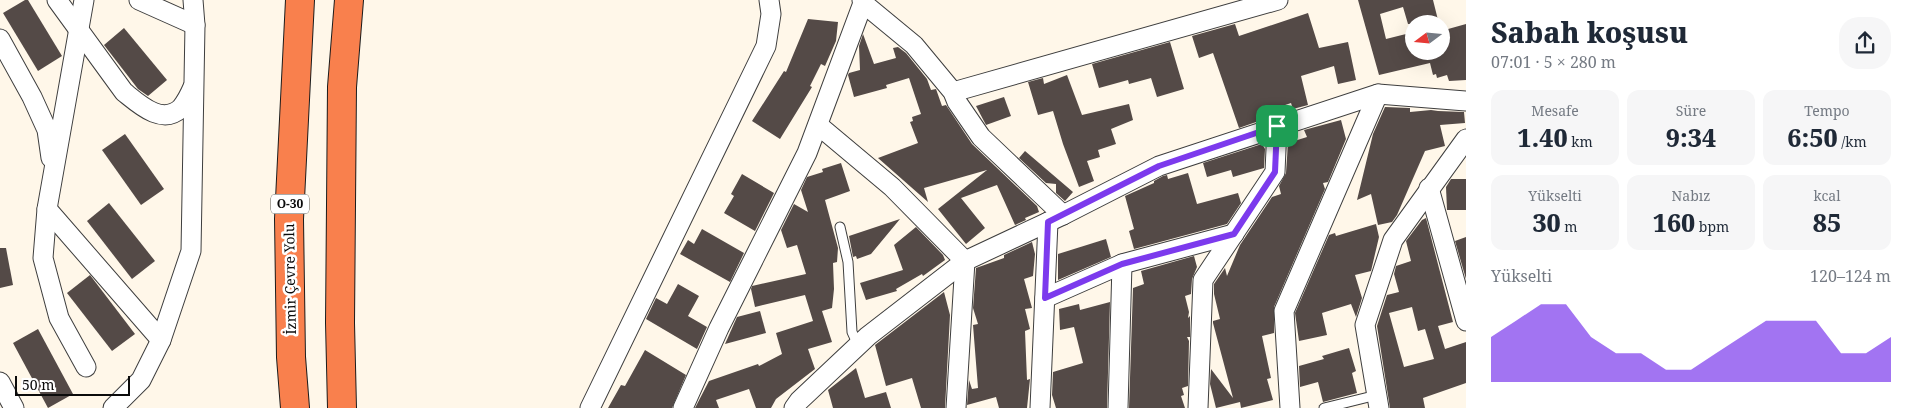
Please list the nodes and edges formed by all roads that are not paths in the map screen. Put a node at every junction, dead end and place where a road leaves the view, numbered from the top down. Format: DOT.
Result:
graph roads {
  1 [pos="57,0"];
  2 [pos="84,0"];
  3 [pos="139,0"];
  4 [pos="193,0"];
  5 [pos="300,0"];
  6 [pos="348,0"];
  7 [pos="769,0"];
  8 [pos="1278,0"];
  9 [pos="863,2"];
  10 [pos="195,25"];
  11 [pos="79,29"];
  12 [pos="0,39"];
  13 [pos="194,86"];
  14 [pos="953,92"];
  15 [pos="1378,94"];
  16 [pos="1466,101"];
  17 [pos="818,125"];
  18 [pos="1277,126"];
  19 [pos="1466,138"];
  20 [pos="53,172"];
  21 [pos="1429,188"];
  22 [pos="47,209"];
  23 [pos="1056,218"];
  24 [pos="840,227"];
  25 [pos="1234,234"];
  26 [pos="965,261"];
  27 [pos="1122,264"];
  28 [pos="1045,298"];
  29 [pos="1466,321"];
  30 [pos="161,340"];
  31 [pos="858,345"];
  32 [pos="86,367"];
  33 [pos="0,382"];
  34 [pos="1378,402"];
  35 [pos="14,408"];
  36 [pos="113,408"];
  37 [pos="295,408"];
  38 [pos="342,408"];
  39 [pos="590,408"];
  40 [pos="683,408"];
  41 [pos="794,408"];
  42 [pos="956,408"];
  43 [pos="1040,408"];
  44 [pos="1118,408"];
  45 [pos="1198,408"];
  46 [pos="1290,408"];
  47 [pos="1324,408"];
  1 -- 11 [label="street"];
  2 -- 11 [label="street"];
  3 -- 10 [label="street"];
  4 -- 10 [label="street"];
  5 -- 37 [label="highway, İzmir Çevre Yolu / O-30"];
  6 -- 38 [label="highway"];
  7 -- 39 [label="street"];
  8 -- 14 [label="street"];
  9 -- 14 [label="street"];
  9 -- 17 [label="street"];
  10 -- 13 [label="street"];
  11 -- 13 [label="street"];
  11 -- 20 [label="street"];
  12 -- 20 [label="street"];
  13 -- 30 [label="street"];
  14 -- 23 [label="street"];
  15 -- 16 [label="street"];
  15 -- 18 [label="street"];
  15 -- 46 [label="street"];
  17 -- 26 [label="street"];
  17 -- 40 [label="street"];
  18 -- 23 [label="street"];
  18 -- 25 [label="street"];
  19 -- 21 [label="street"];
  20 -- 22 [label="street"];
  21 -- 29 [label="street"];
  21 -- 34 [label="street"];
  22 -- 30 [label="street"];
  22 -- 32 [label="street"];
  23 -- 26 [label="street"];
  23 -- 28 [label="street"];
  24 -- 31 [label="lane"];
  25 -- 27 [label="street"];
  25 -- 45 [label="street"];
  26 -- 31 [label="street"];
  26 -- 42 [label="street"];
  27 -- 28 [label="street"];
  27 -- 44 [label="street"];
  28 -- 43 [label="street"];
  30 -- 36 [label="street"];
  31 -- 41 [label="street"];
  33 -- 35 [label="street"];
  34 -- 47 [label="lane"];
}
